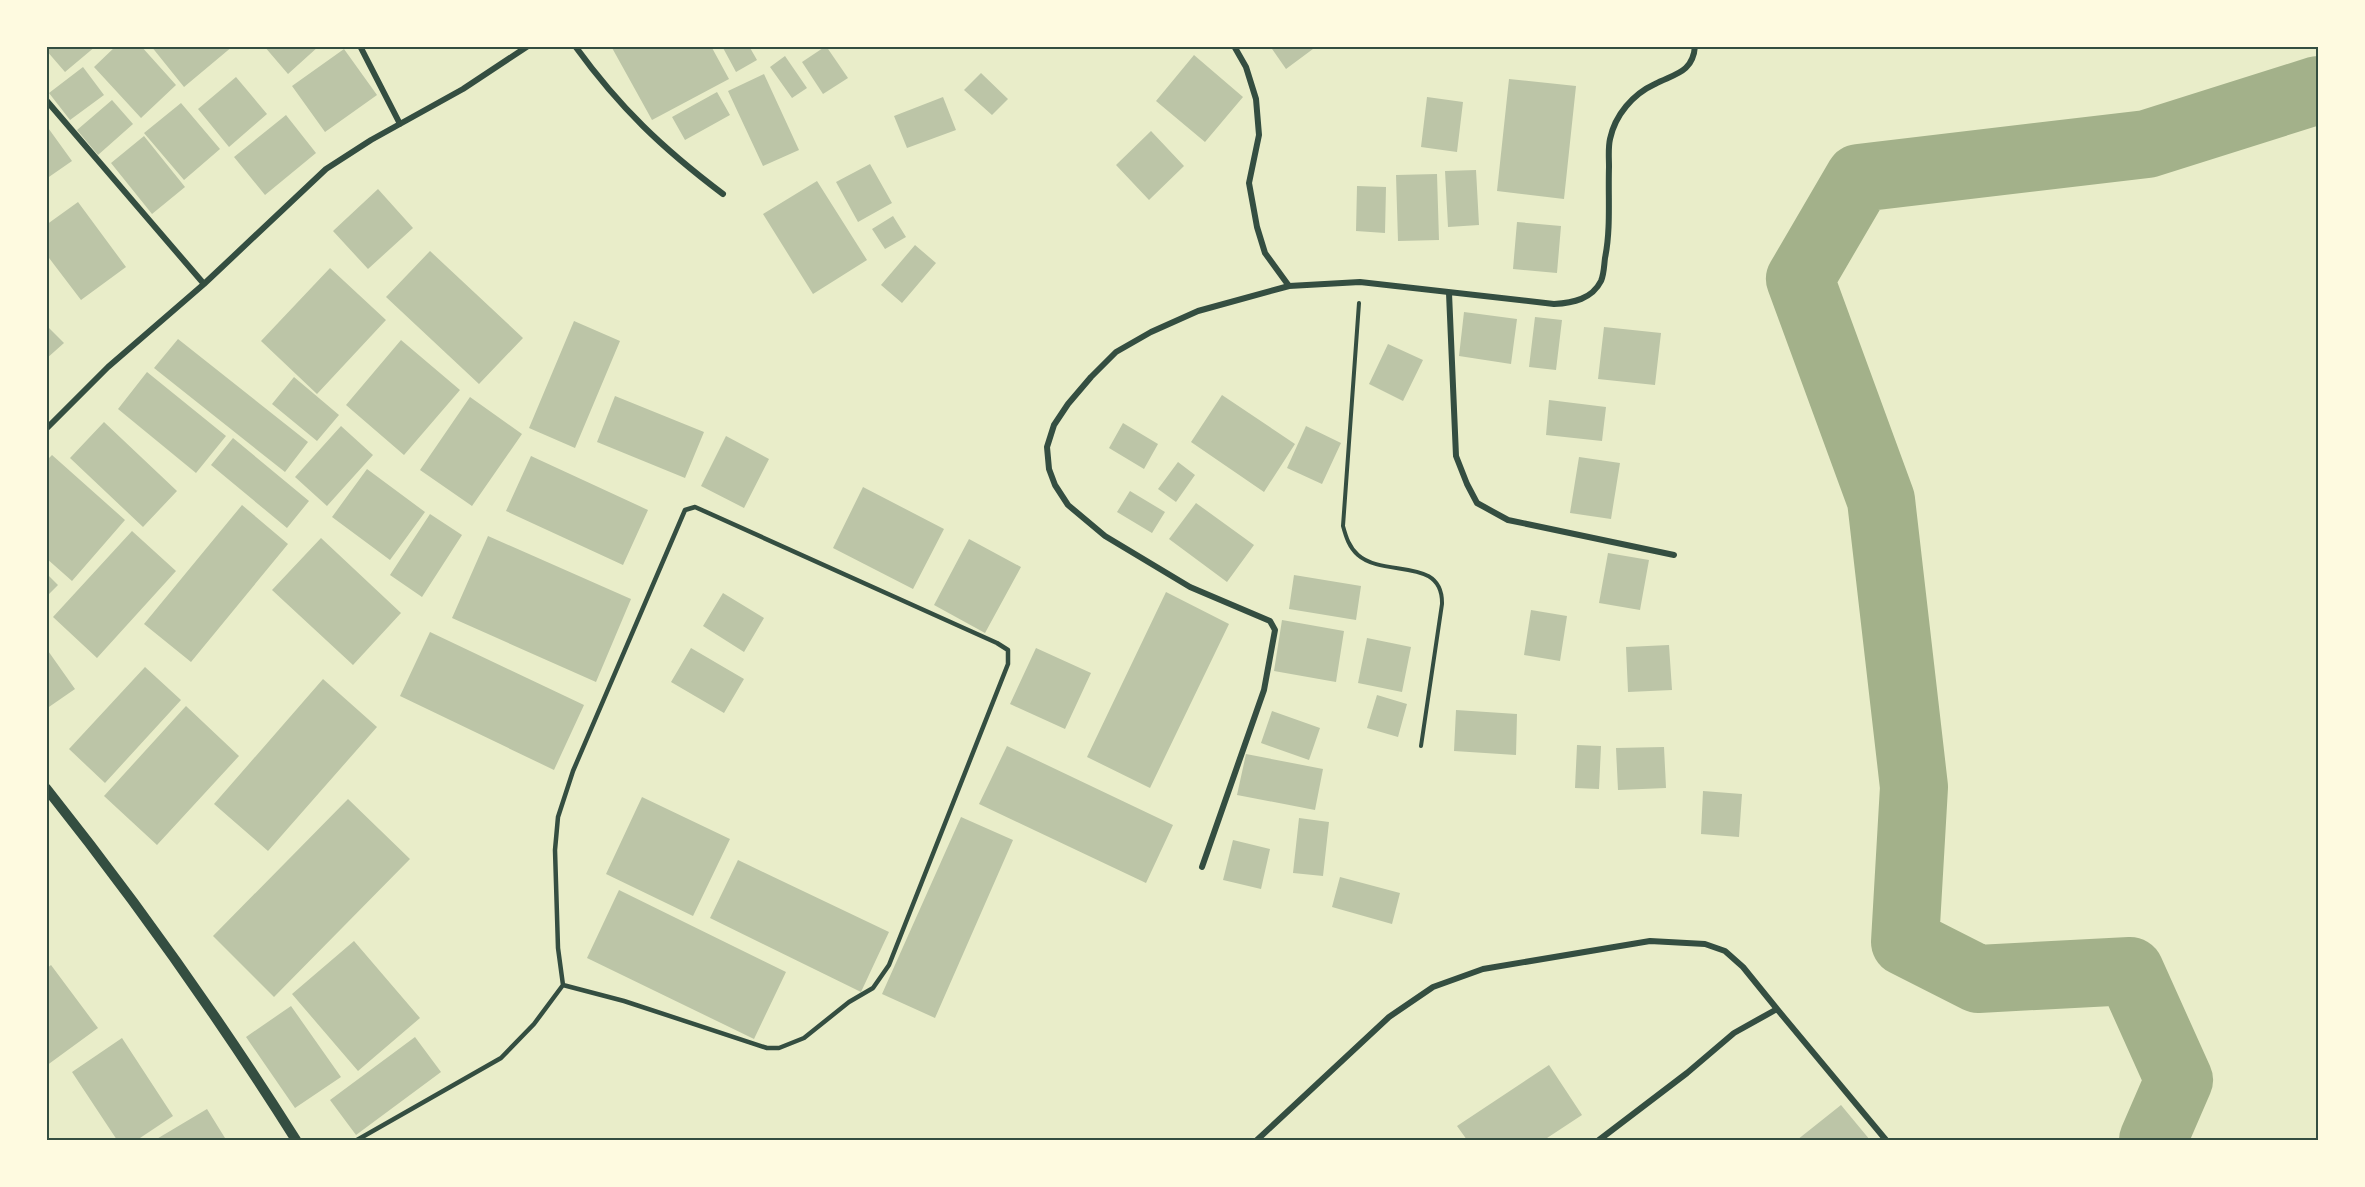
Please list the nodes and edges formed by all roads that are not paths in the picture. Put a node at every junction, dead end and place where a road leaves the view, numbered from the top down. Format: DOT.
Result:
graph roads {
  1 [pos="360,46"];
  2 [pos="528,46"];
  3 [pos="574,46"];
  4 [pos="1234,46"];
  5 [pos="1695,46"];
  6 [pos="46,100"];
  7 [pos="400,124"];
  8 [pos="723,194"];
  9 [pos="204,284"];
  10 [pos="1289,286"];
  11 [pos="1449,293"];
  12 [pos="46,429"];
  13 [pos="1674,555"];
  14 [pos="46,788"];
  15 [pos="1202,867"];
  16 [pos="563,985"];
  17 [pos="1776,1009"];
  18 [pos="296,1140"];
  19 [pos="357,1140"];
  20 [pos="1257,1140"];
  21 [pos="1599,1140"];
  22 [pos="1886,1140"];
  1 -- 7 [label="street"];
  2 -- 7 [label="street"];
  3 -- 8 [label="street"];
  4 -- 10 [label="street"];
  5 -- 11 [label="street"];
  6 -- 9 [label="street"];
  7 -- 9 [label="street"];
  9 -- 12 [label="street"];
  10 -- 11 [label="street"];
  10 -- 15 [label="street"];
  11 -- 13 [label="street"];
  14 -- 18 [label="street"];
  16 -- 16 [label="lane"];
  16 -- 19 [label="lane"];
  17 -- 20 [label="street"];
  17 -- 21 [label="street"];
  17 -- 22 [label="street"];
}
